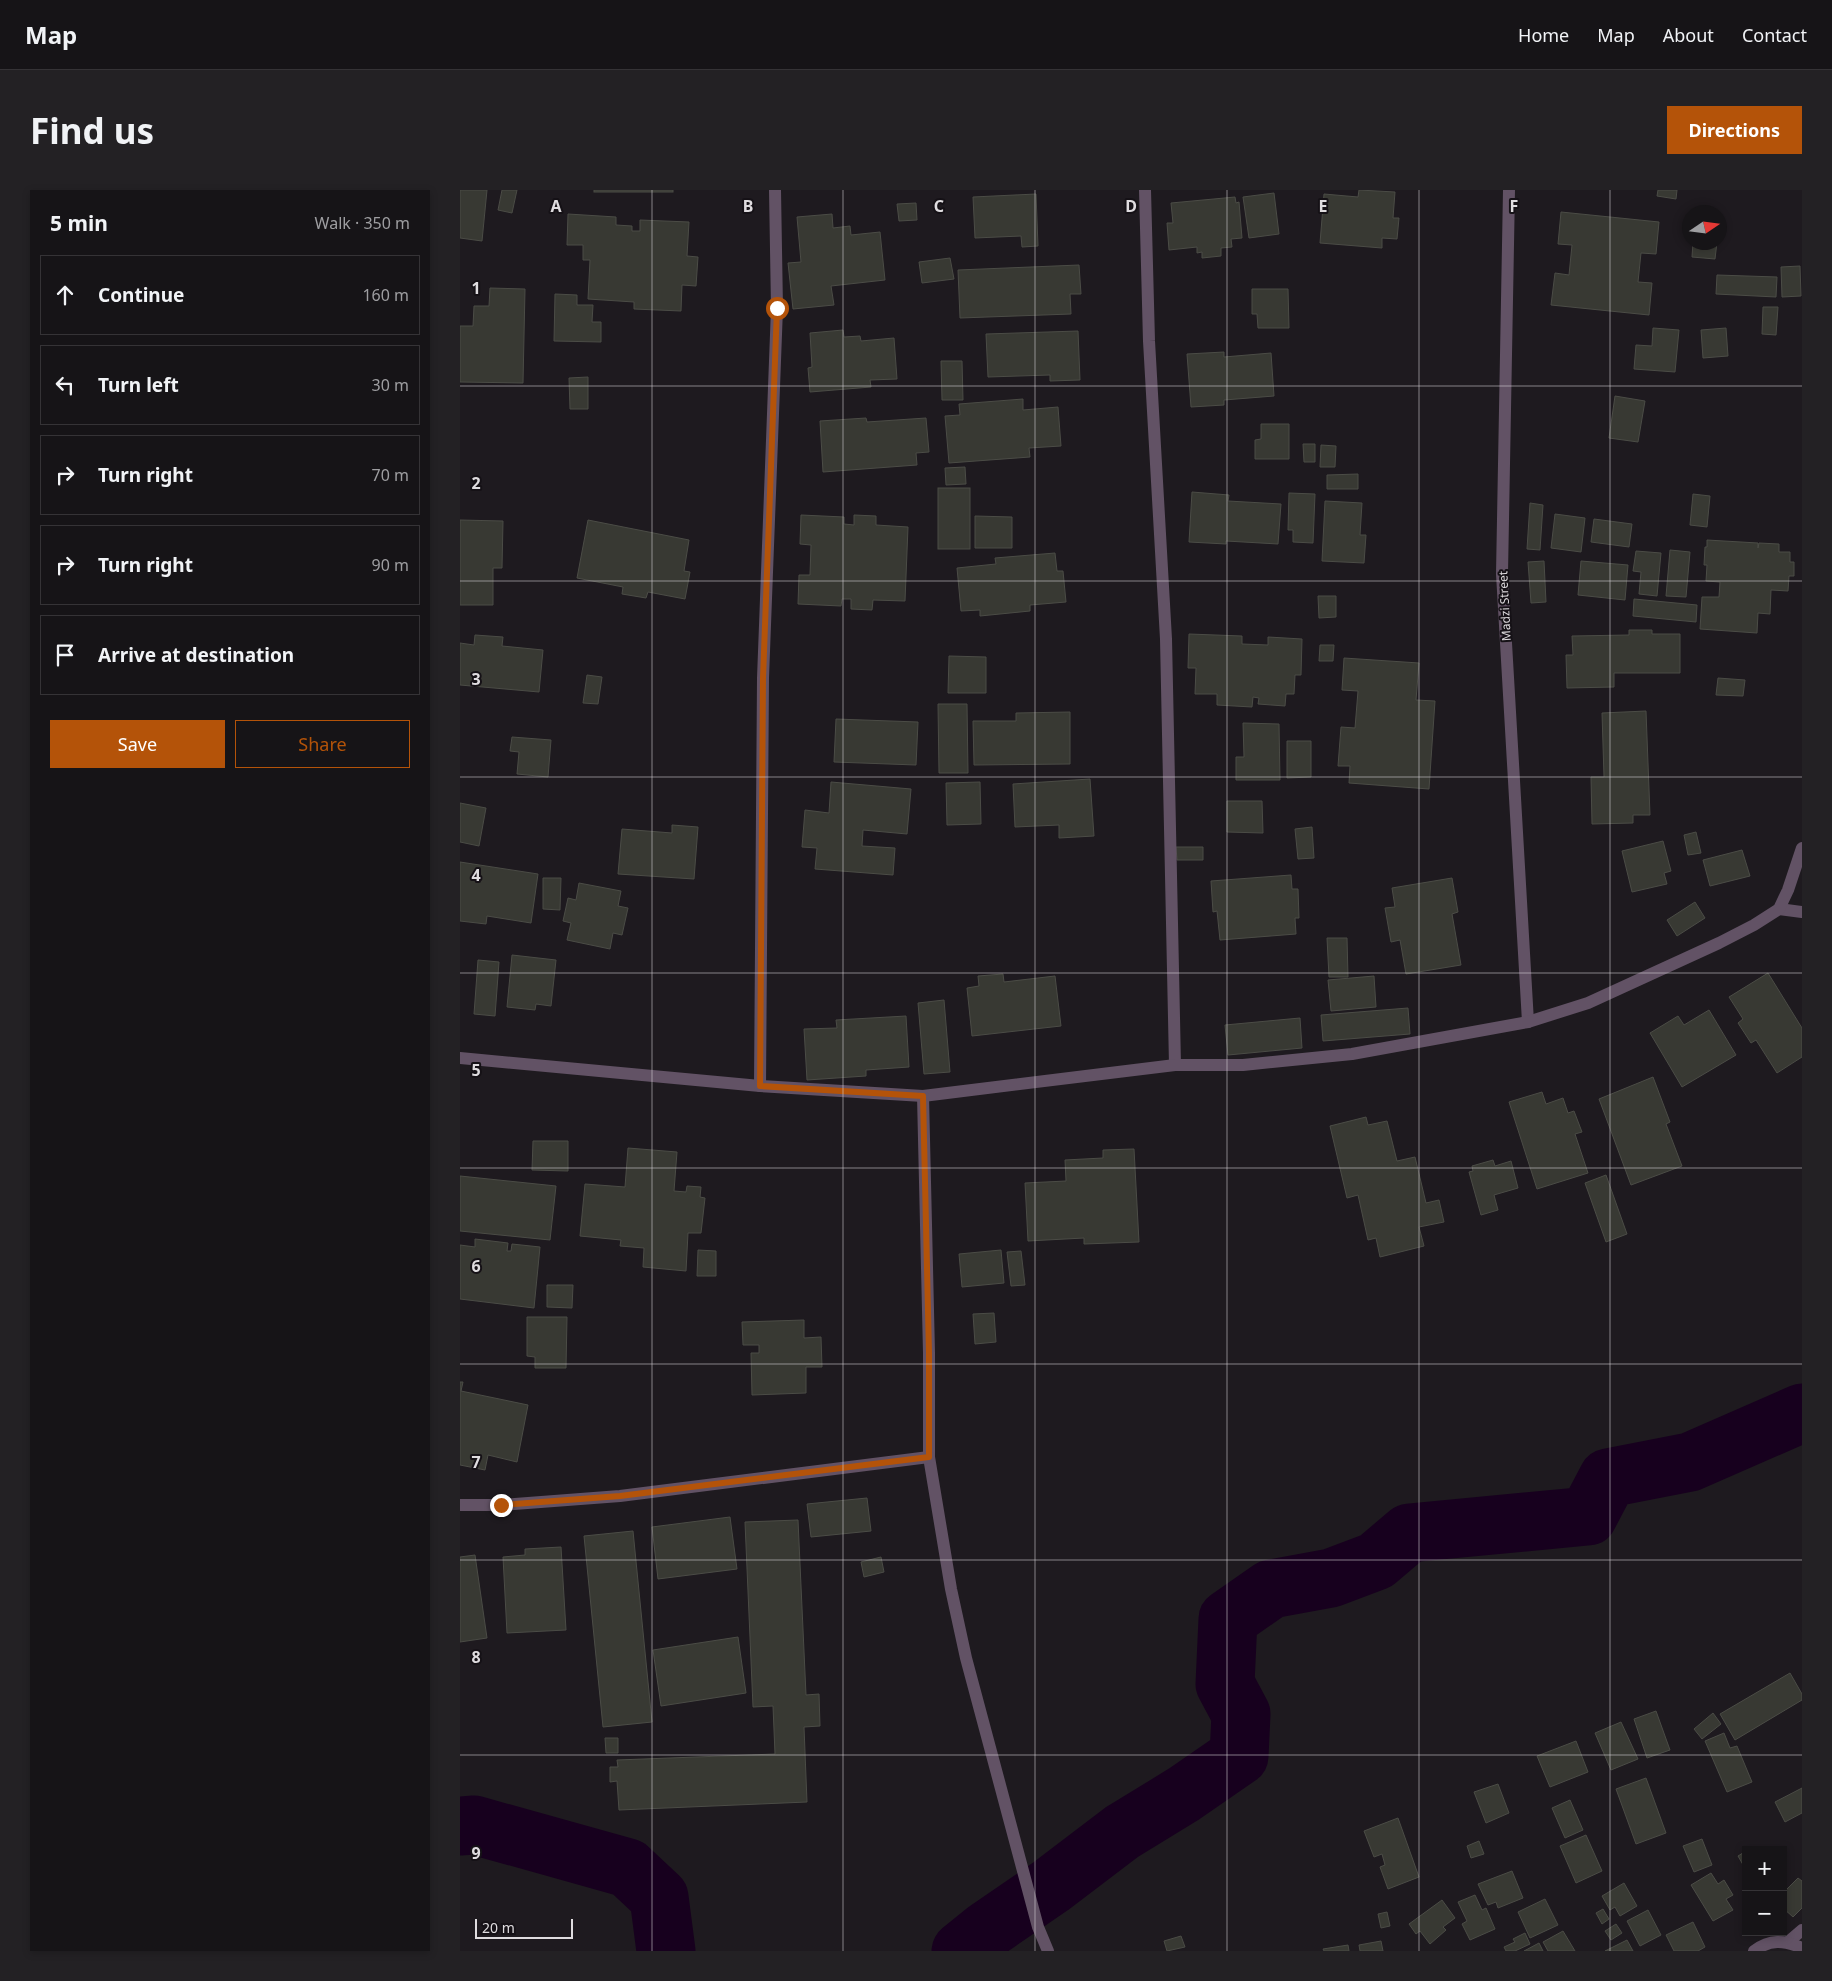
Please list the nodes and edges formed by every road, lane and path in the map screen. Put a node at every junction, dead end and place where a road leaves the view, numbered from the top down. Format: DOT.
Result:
graph roads {
  1 [pos="774,190"];
  2 [pos="1145,190"];
  3 [pos="1509,190"];
  4 [pos="1802,848"];
  5 [pos="1779,909"];
  6 [pos="1802,912"];
  7 [pos="1528,1022"];
  8 [pos="460,1058"];
  9 [pos="1175,1065"];
  10 [pos="760,1086"];
  11 [pos="923,1096"];
  12 [pos="929,1457"];
  13 [pos="460,1504"];
  14 [pos="1802,1930"];
  15 [pos="1788,1942"];
  16 [pos="1802,1948"];
  17 [pos="1048,1951"];
  18 [pos="1754,1951"];
  1 -- 10 [label="street"];
  2 -- 9 [label="street"];
  3 -- 7 [label="street, Madzi Street"];
  4 -- 5 [label="street"];
  5 -- 6 [label="street"];
  5 -- 7 [label="street"];
  7 -- 9 [label="street"];
  8 -- 10 [label="street"];
  9 -- 11 [label="street"];
  10 -- 11 [label="street"];
  11 -- 12 [label="street"];
  12 -- 13 [label="street"];
  12 -- 17 [label="street"];
  14 -- 15 [label="street"];
  15 -- 16 [label="street"];
  15 -- 18 [label="street"];
}
